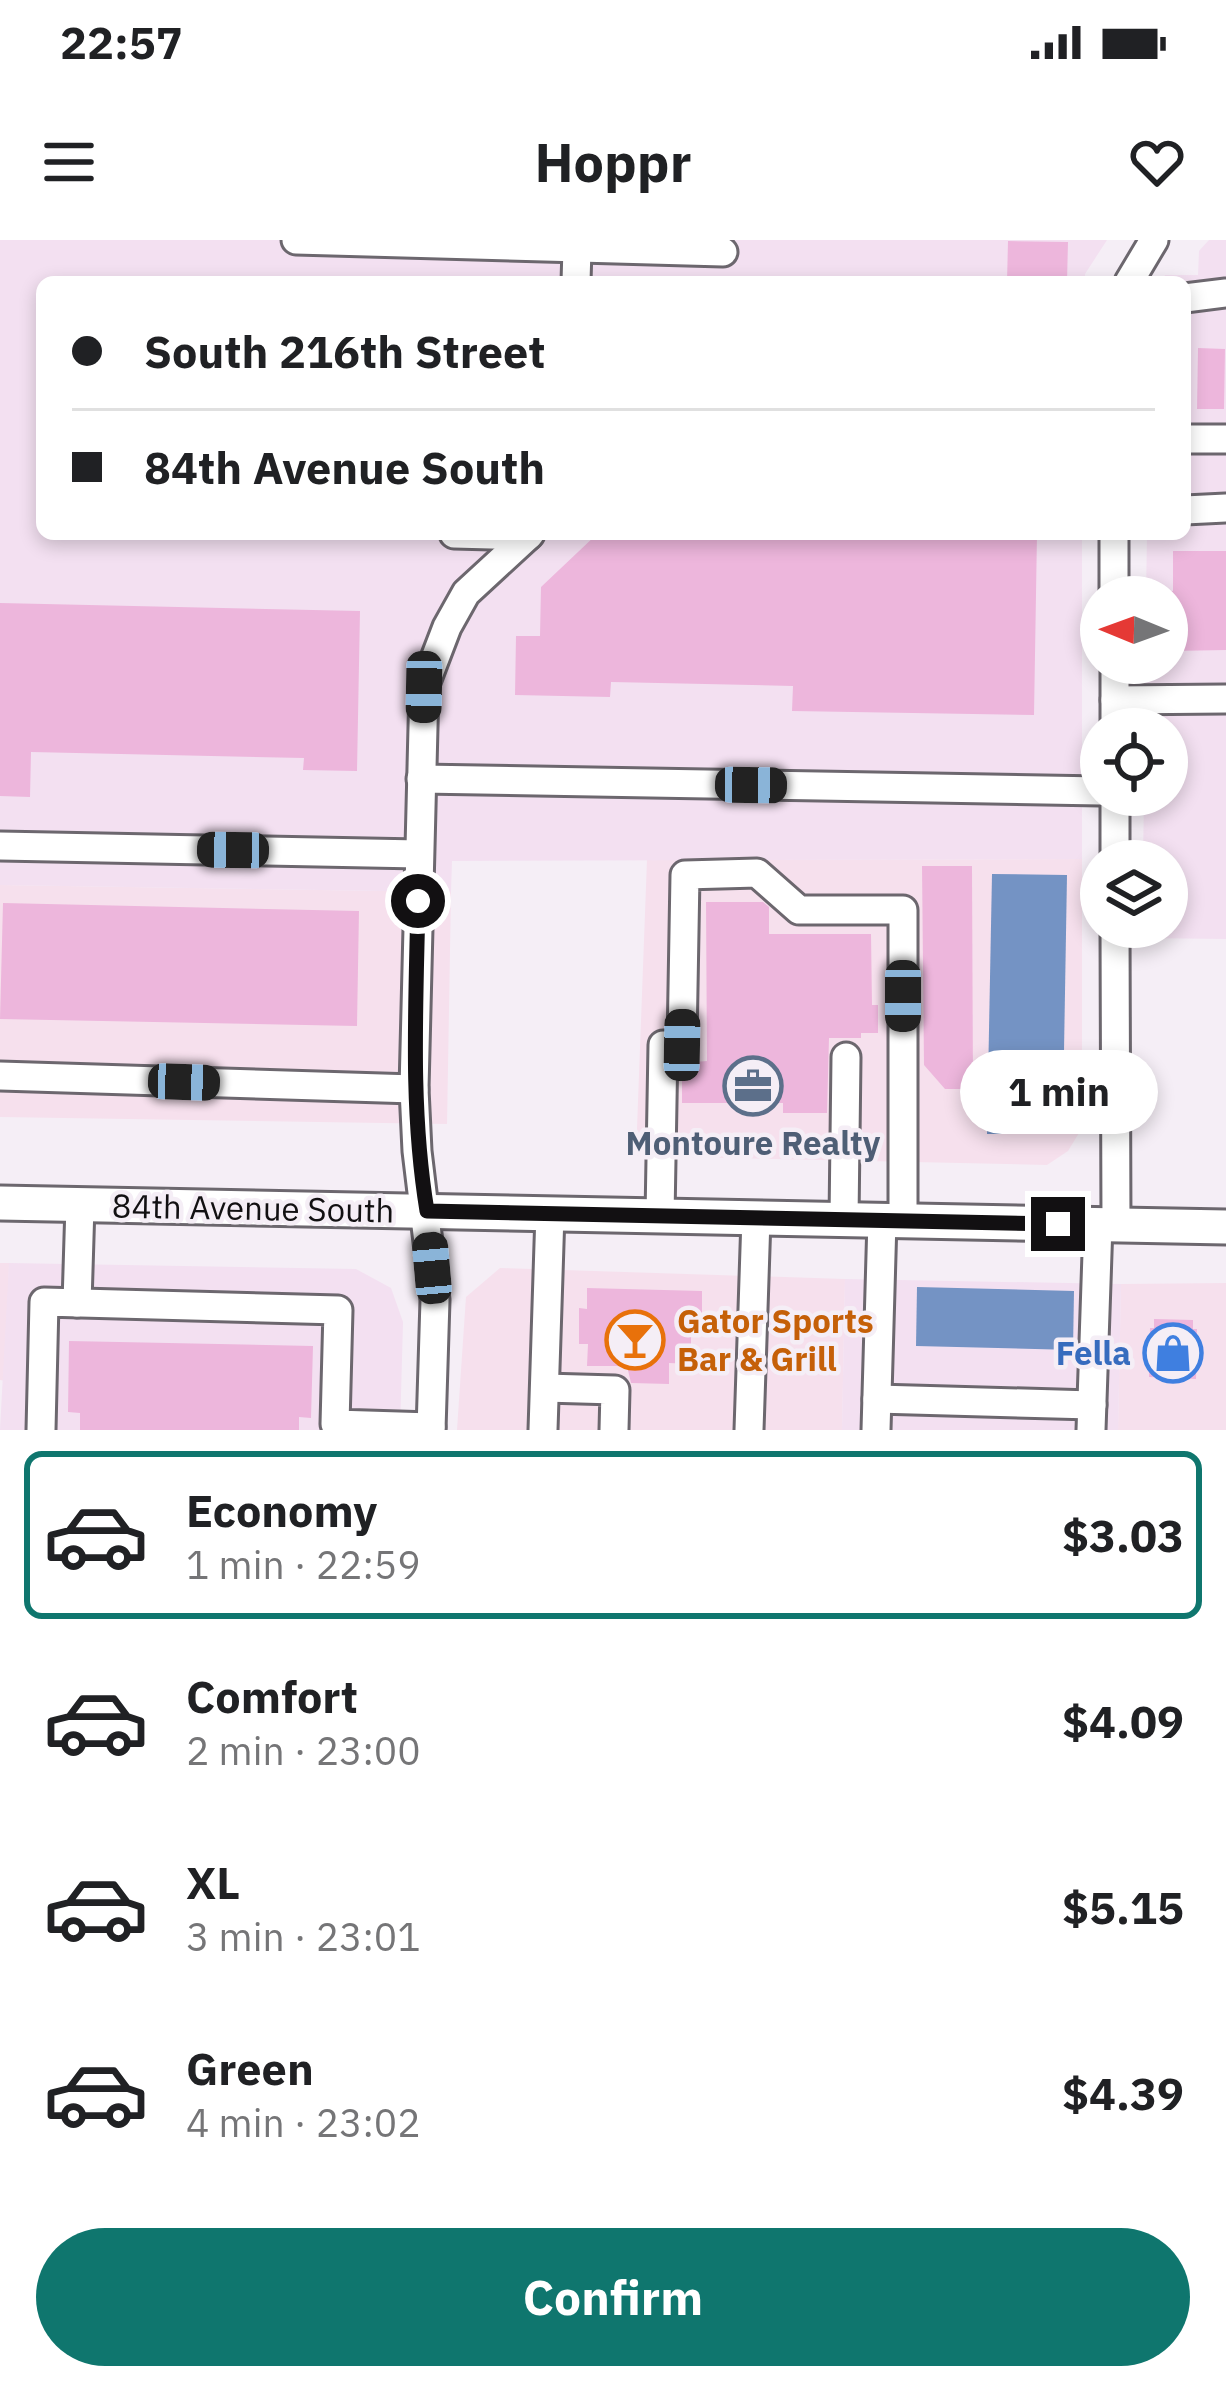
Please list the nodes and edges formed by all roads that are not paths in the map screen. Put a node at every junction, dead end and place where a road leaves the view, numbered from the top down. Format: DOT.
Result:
graph roads {
  1 [pos="296,240"];
  2 [pos="1154,240"];
  3 [pos="614,244"];
  4 [pos="723,246"];
  5 [pos="577,248"];
  6 [pos="576,276"];
  7 [pos="722,276"];
  8 [pos="1133,276"];
  9 [pos="1226,293"];
  10 [pos="1191,297"];
  11 [pos="1191,439"];
  12 [pos="1226,439"];
  13 [pos="1226,508"];
  14 [pos="1191,510"];
  15 [pos="523,540"];
  16 [pos="1114,540"];
  17 [pos="1114,576"];
  18 [pos="1114,684"];
  19 [pos="1226,699"];
  20 [pos="1114,700"];
  21 [pos="1114,708"];
  22 [pos="422,779"];
  23 [pos="1080,791"];
  24 [pos="0,846"];
  25 [pos="419,854"];
  26 [pos="1114,948"];
  27 [pos="846,1058"];
  28 [pos="0,1076"];
  29 [pos="414,1089"];
  30 [pos="0,1203"];
  31 [pos="80,1205"];
  32 [pos="427,1211"];
  33 [pos="550,1213"];
  34 [pos="660,1216"];
  35 [pos="756,1217"];
  36 [pos="844,1220"];
  37 [pos="892,1220"];
  38 [pos="1107,1225"];
  39 [pos="1226,1227"];
  40 [pos="77,1303"];
  41 [pos="544,1388"];
  42 [pos="877,1399"];
  43 [pos="1091,1418"];
  44 [pos="431,1428"];
  45 [pos="41,1430"];
  46 [pos="543,1430"];
  47 [pos="614,1430"];
  48 [pos="749,1430"];
  49 [pos="876,1430"];
  1 -- 5 [label="street"];
  2 -- 8 [label="street"];
  3 -- 4 [label="street"];
  3 -- 5 [label="street"];
  4 -- 7 [label="street"];
  5 -- 6 [label="street"];
  9 -- 10 [label="street"];
  11 -- 12 [label="street"];
  13 -- 14 [label="street"];
  15 -- 22 [label="street"];
  16 -- 17 [label="street"];
  18 -- 20 [label="street"];
  19 -- 20 [label="street"];
  20 -- 21 [label="street"];
  22 -- 23 [label="street"];
  22 -- 25 [label="street"];
  24 -- 25 [label="street"];
  25 -- 29 [label="street"];
  26 -- 38 [label="street"];
  27 -- 36 [label="street"];
  28 -- 29 [label="street"];
  29 -- 32 [label="street"];
  30 -- 31 [label="main road, 84th Avenue South"];
  31 -- 32 [label="main road, 84th Avenue South"];
  31 -- 40 [label="street"];
  32 -- 33 [label="main road, 84th Avenue South"];
  32 -- 44 [label="street"];
  33 -- 34 [label="main road, 84th Avenue South"];
  33 -- 41 [label="street"];
  34 -- 35 [label="main road, 84th Avenue South"];
  34 -- 37 [label="street"];
  35 -- 36 [label="main road, 84th Avenue South"];
  35 -- 48 [label="street"];
  36 -- 37 [label="main road, 84th Avenue South"];
  37 -- 38 [label="main road, 84th Avenue South"];
  37 -- 42 [label="street"];
  38 -- 39 [label="main road, 84th Avenue South"];
  38 -- 43 [label="street"];
  40 -- 44 [label="street"];
  40 -- 45 [label="street"];
  41 -- 46 [label="street"];
  41 -- 47 [label="street"];
  42 -- 43 [label="street"];
  42 -- 49 [label="street"];
}
